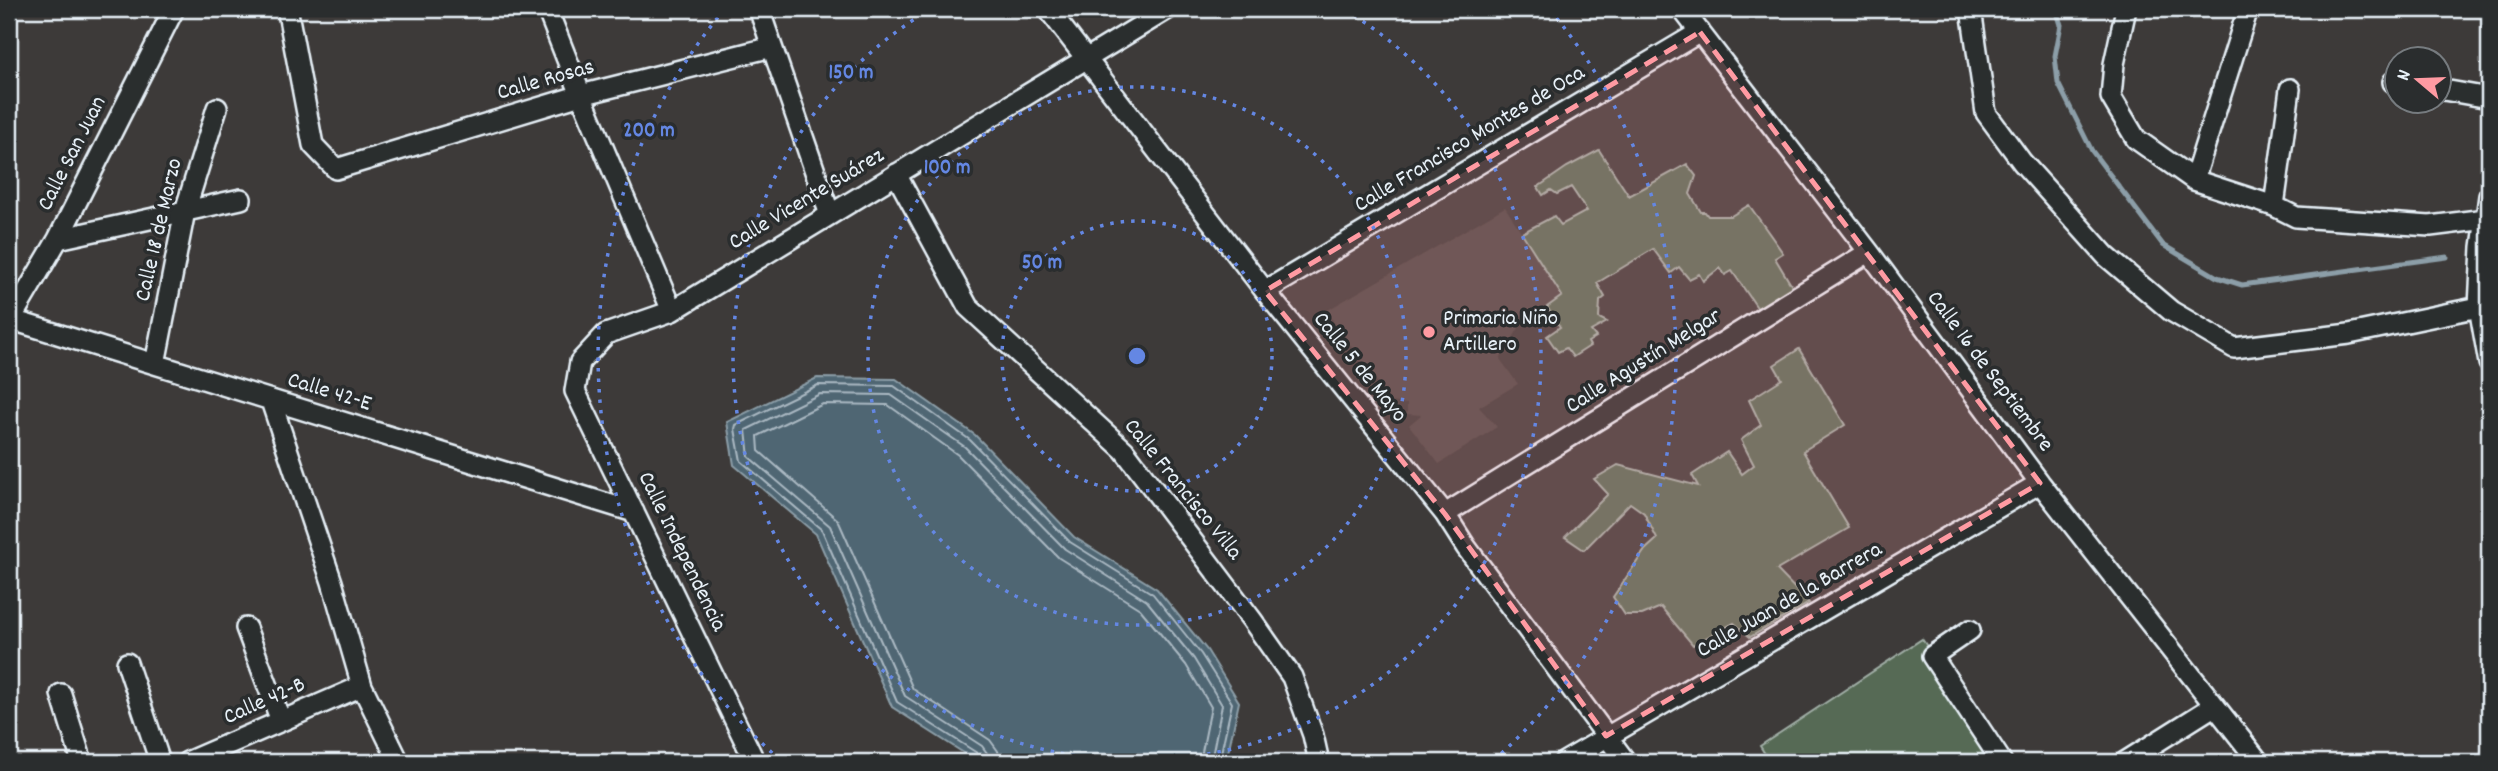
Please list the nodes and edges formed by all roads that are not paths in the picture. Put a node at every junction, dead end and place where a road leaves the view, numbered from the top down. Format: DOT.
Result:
graph roads {
  1 [pos="174,9"];
  2 [pos="290,9"];
  3 [pos="547,9"];
  4 [pos="759,9"];
  5 [pos="1048,9"];
  6 [pos="1168,9"];
  7 [pos="1682,9"];
  8 [pos="1971,9"];
  9 [pos="2126,9"];
  10 [pos="2248,9"];
  11 [pos="1700,32"];
  12 [pos="772,47"];
  13 [pos="1086,59"];
  14 [pos="2290,89"];
  15 [pos="2452,91"];
  16 [pos="580,95"];
  17 [pos="2489,98"];
  18 [pos="217,108"];
  19 [pos="896,174"];
  20 [pos="2194,180"];
  21 [pos="2489,196"];
  22 [pos="241,199"];
  23 [pos="2274,206"];
  24 [pos="185,211"];
  25 [pos="830,215"];
  26 [pos="2486,219"];
  27 [pos="58,239"];
  28 [pos="1869,252"];
  29 [pos="1265,290"];
  30 [pos="2479,307"];
  31 [pos="672,311"];
  32 [pos="10,319"];
  33 [pos="580,362"];
  34 [pos="2489,363"];
  35 [pos="155,364"];
  36 [pos="271,401"];
  37 [pos="2040,483"];
  38 [pos="634,512"];
  39 [pos="1445,514"];
  40 [pos="246,628"];
  41 [pos="1970,630"];
  42 [pos="127,663"];
  43 [pos="362,686"];
  44 [pos="61,694"];
  45 [pos="2214,706"];
  46 [pos="281,721"];
  47 [pos="1606,736"];
  48 [pos="82,762"];
  49 [pos="160,762"];
  50 [pos="187,762"];
  51 [pos="399,762"];
  52 [pos="755,762"];
  53 [pos="1319,762"];
  54 [pos="1564,762"];
  55 [pos="1626,762"];
  56 [pos="2002,762"];
  57 [pos="2125,762"];
  58 [pos="2259,762"];
  1 -- 27 [label="street, Calle San Juan"];
  2 -- 16 [label="street, Calle Rosas"];
  3 -- 16 [label="street"];
  4 -- 12 [label="street"];
  5 -- 13 [label="street, Calle 5 de Mayo"];
  6 -- 13 [label="street, Calle Vicente Suárez"];
  7 -- 11 [label="street, Calle 16 de Septiembre"];
  8 -- 30 [label="street"];
  9 -- 20 [label="street"];
  10 -- 20 [label="street"];
  11 -- 28 [label="street, Calle 16 de Septiembre"];
  11 -- 29 [label="street, Calle Francisco Montes de Oca"];
  12 -- 16 [label="street, Calle Rosas"];
  12 -- 25 [label="street"];
  13 -- 19 [label="street, Calle Vicente Suárez"];
  13 -- 29 [label="street, Calle 5 de Mayo"];
  14 -- 23 [label="street"];
  15 -- 17 [label="street"];
  16 -- 31 [label="street"];
  18 -- 24 [label="street, Calle 18 de Marzo"];
  19 -- 25 [label="street, Calle Vicente Suárez"];
  19 -- 53 [label="street, Calle Francisco Villa"];
  20 -- 23 [label="street"];
  21 -- 26 [label="street"];
  22 -- 24 [label="street"];
  23 -- 26 [label="street"];
  24 -- 27 [label="street"];
  24 -- 35 [label="street, Calle 18 de Marzo"];
  25 -- 31 [label="street, Calle Vicente Suárez"];
  26 -- 30 [label="street"];
  27 -- 32 [label="street, Calle San Juan"];
  28 -- 37 [label="street, Calle 16 de Septiembre"];
  28 -- 39 [label="street, Calle Agustín Melgar"];
  29 -- 39 [label="street, Calle 5 de Mayo"];
  30 -- 34 [label="street"];
  31 -- 33 [label="street, Calle Vicente Suárez"];
  32 -- 35 [label="street, Calle 42-E"];
  33 -- 38 [label="street, Calle Independencia"];
  35 -- 36 [label="street, Calle 42-E"];
  36 -- 38 [label="street, Calle 42-E"];
  36 -- 43 [label="street"];
  37 -- 45 [label="street, Calle 16 de Septiembre"];
  37 -- 47 [label="street, Calle Juan de la Barrera"];
  38 -- 52 [label="street, Calle Independencia"];
  39 -- 47 [label="street, Calle 5 de Mayo"];
  40 -- 46 [label="street"];
  41 -- 56 [label="street"];
  42 -- 49 [label="street"];
  43 -- 46 [label="street, Calle 42-B"];
  43 -- 51 [label="street"];
  44 -- 48 [label="street"];
  45 -- 57 [label="street"];
  45 -- 58 [label="street, Calle 16 de Septiembre"];
  46 -- 50 [label="street, Calle 42-B"];
  47 -- 54 [label="street, Calle Juan de la Barrera"];
  47 -- 55 [label="street, Calle 5 de Mayo"];
}
